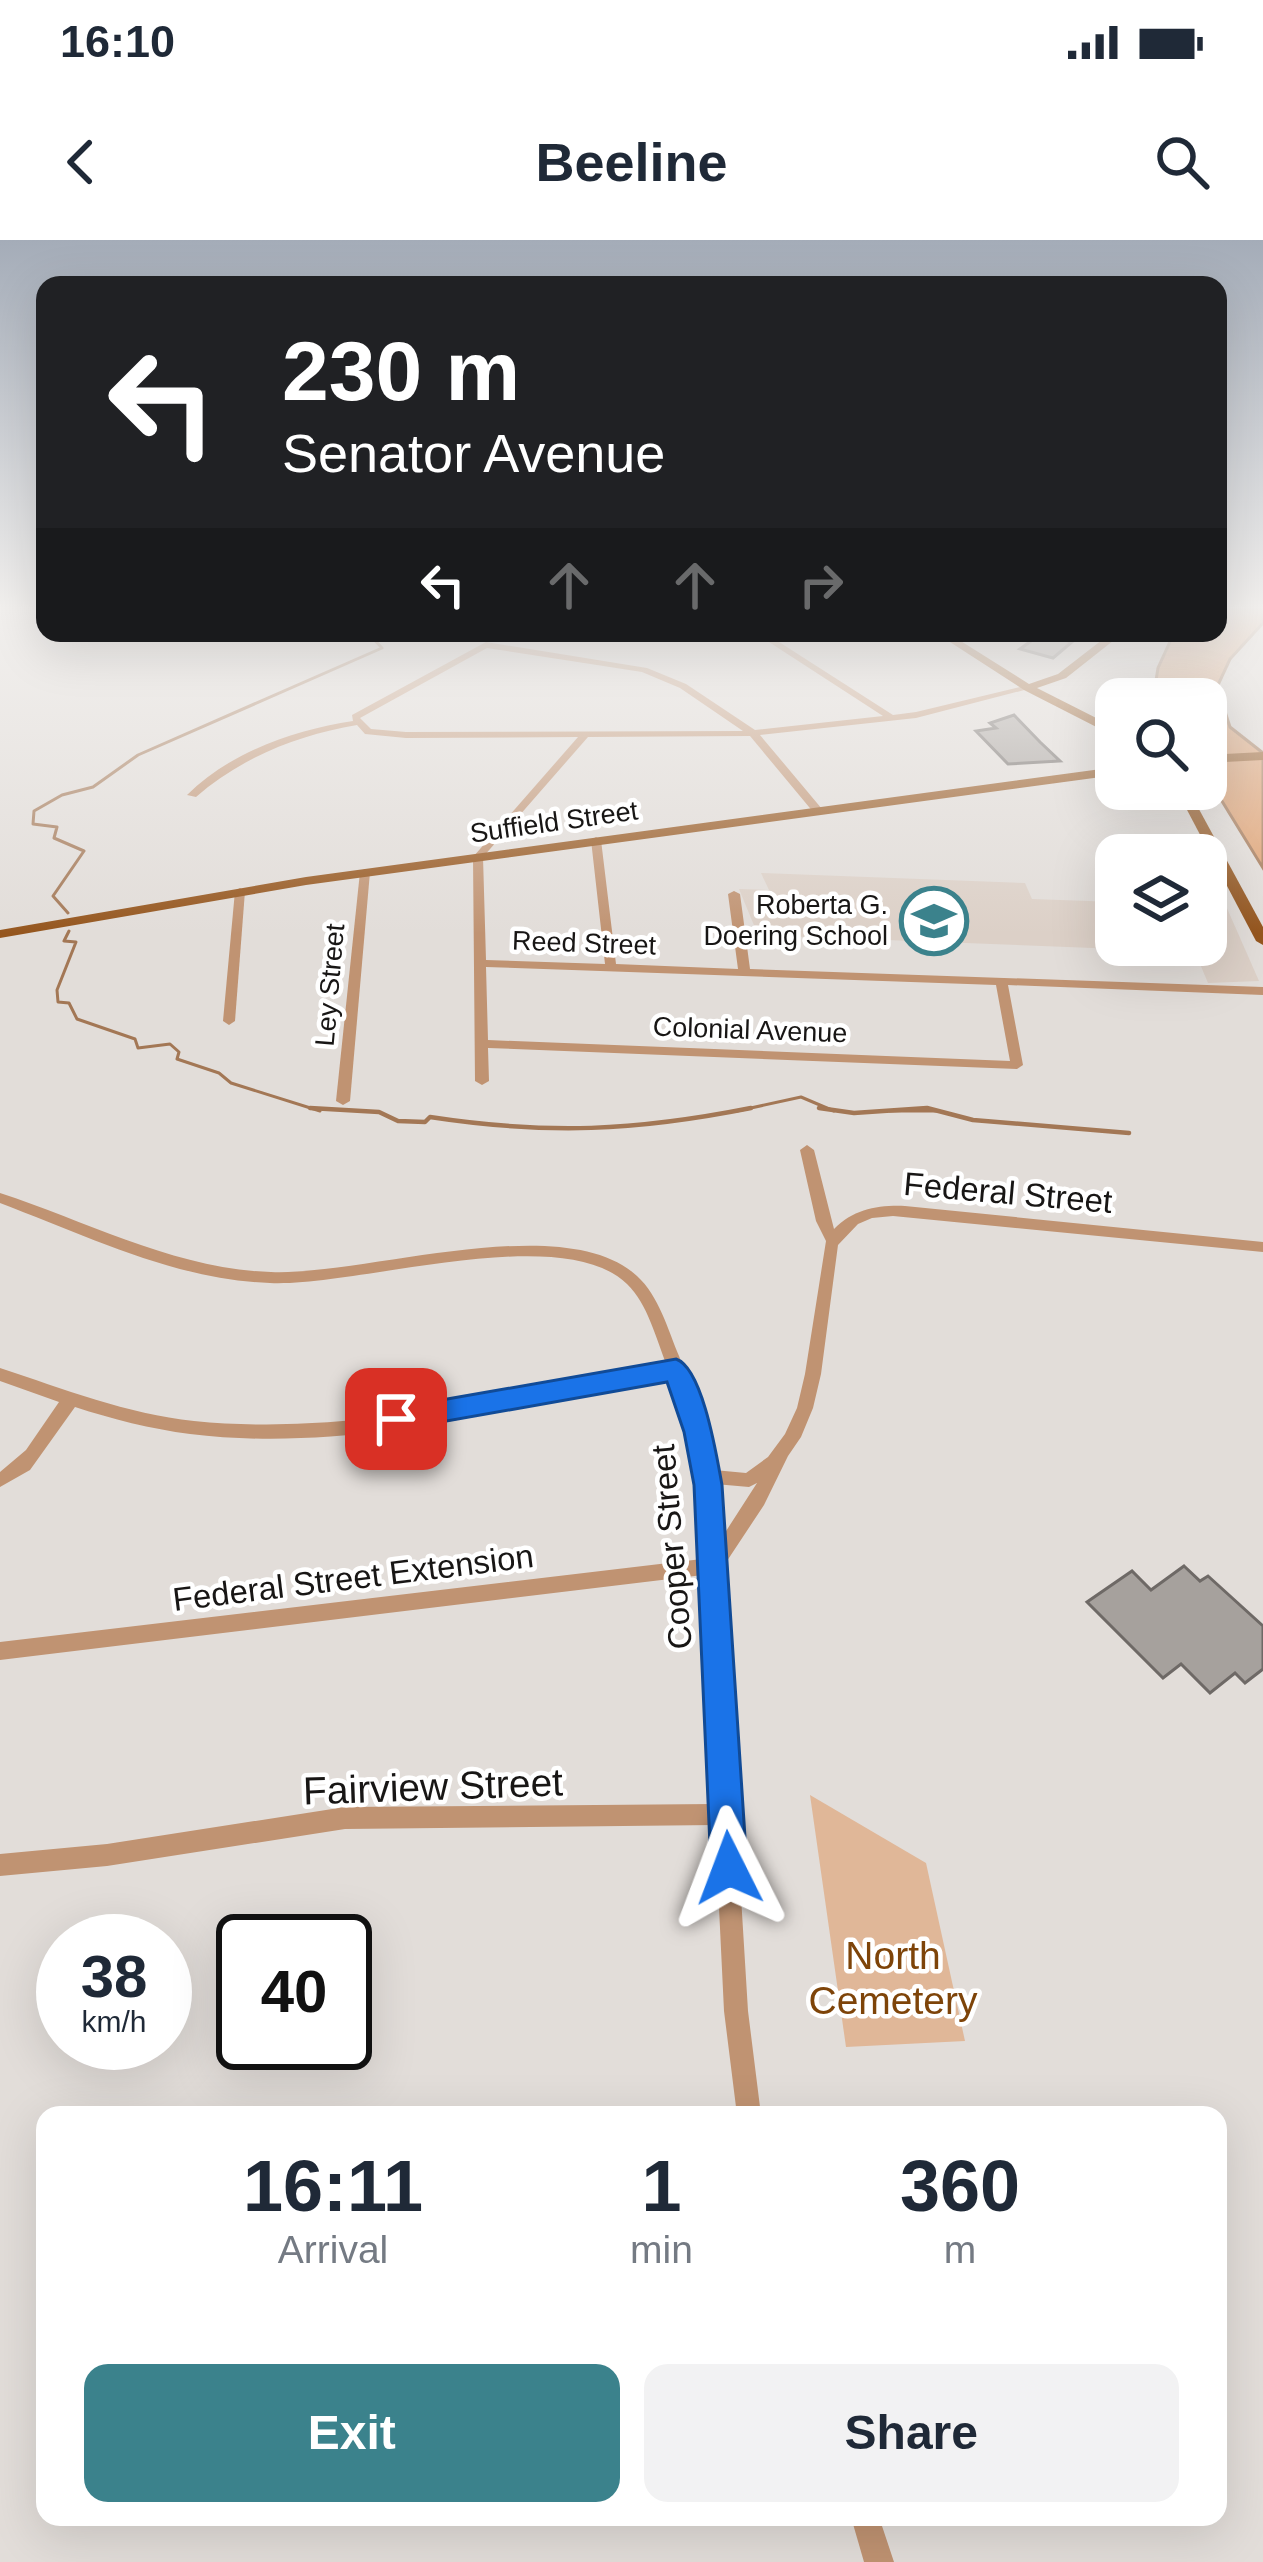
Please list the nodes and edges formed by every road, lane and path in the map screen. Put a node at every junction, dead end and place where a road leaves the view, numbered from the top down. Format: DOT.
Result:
graph roads {
  1 [pos="357,717"];
  2 [pos="728,717"];
  3 [pos="896,717"];
  4 [pos="892,718"];
  5 [pos="356,723"];
  6 [pos="753,733"];
  7 [pos="585,735"];
  8 [pos="1263,756"];
  9 [pos="1227,757"];
  10 [pos="1095,774"];
  11 [pos="193,795"];
  12 [pos="1193,810"];
  13 [pos="818,811"];
  14 [pos="596,840"];
  15 [pos="478,857"];
  16 [pos="365,872"];
  17 [pos="240,891"];
  18 [pos="734,894"];
  19 [pos="0,934"];
  20 [pos="1263,940"];
  21 [pos="480,963"];
  22 [pos="611,968"];
  23 [pos="745,973"];
  24 [pos="1002,983"];
  25 [pos="1263,992"];
  26 [pos="229,1021"];
  27 [pos="481,1044"];
  28 [pos="482,1081"];
  29 [pos="343,1101"];
  30 [pos="807,1150"];
  31 [pos="0,1198"];
  32 [pos="1263,1235"];
  33 [pos="832,1241"];
  34 [pos="1237,1244"];
  35 [pos="1263,1247"];
  36 [pos="676,1370"];
  37 [pos="0,1373"];
  38 [pos="71,1400"];
  39 [pos="782,1451"];
  40 [pos="707,1476"];
  41 [pos="0,1480"];
  42 [pos="713,1566"];
  43 [pos="0,1653"];
  44 [pos="726,1814"];
  45 [pos="0,1865"];
  46 [pos="748,2106"];
  47 [pos="868,2526"];
  48 [pos="879,2562"];
  1 -- 5 [label="street"];
  2 -- 6 [label="street"];
  3 -- 4 [label="street"];
  4 -- 6 [label="street"];
  5 -- 7 [label="street"];
  5 -- 11 [label="street"];
  6 -- 7 [label="street"];
  6 -- 13 [label="street"];
  7 -- 15 [label="street"];
  8 -- 9 [label="main road"];
  10 -- 13 [label="main road, Suffield Street"];
  12 -- 20 [label="main road"];
  13 -- 14 [label="main road, Suffield Street"];
  14 -- 15 [label="main road, Suffield Street"];
  14 -- 22 [label="street"];
  15 -- 16 [label="main road, Suffield Street"];
  15 -- 21 [label="street"];
  16 -- 17 [label="main road, Suffield Street"];
  16 -- 29 [label="street, Ley Street"];
  17 -- 19 [label="main road, Suffield Street"];
  17 -- 26 [label="street"];
  18 -- 23 [label="street"];
  21 -- 22 [label="street, Reed Street"];
  21 -- 27 [label="street"];
  22 -- 23 [label="street, Reed Street"];
  23 -- 24 [label="street, Reed Street"];
  24 -- 25 [label="street, Reed Street"];
  24 -- 27 [label="street, Colonial Avenue"];
  27 -- 28 [label="street"];
  30 -- 33 [label="street"];
  31 -- 36 [label="street, Cooper Street"];
  32 -- 34 [label="street"];
  33 -- 34 [label="street, Federal Street"];
  33 -- 39 [label="street"];
  34 -- 35 [label="street, Federal Street"];
  36 -- 38 [label="street"];
  36 -- 40 [label="street, Cooper Street"];
  37 -- 38 [label="street"];
  38 -- 41 [label="street"];
  39 -- 40 [label="street"];
  39 -- 42 [label="street"];
  40 -- 42 [label="street, Cooper Street"];
  42 -- 43 [label="street, Federal Street Extension"];
  42 -- 44 [label="street, Cooper Street"];
  44 -- 45 [label="street, Fairview Street"];
  44 -- 46 [label="street, Cooper Street"];
  47 -- 48 [label="street"];
}
